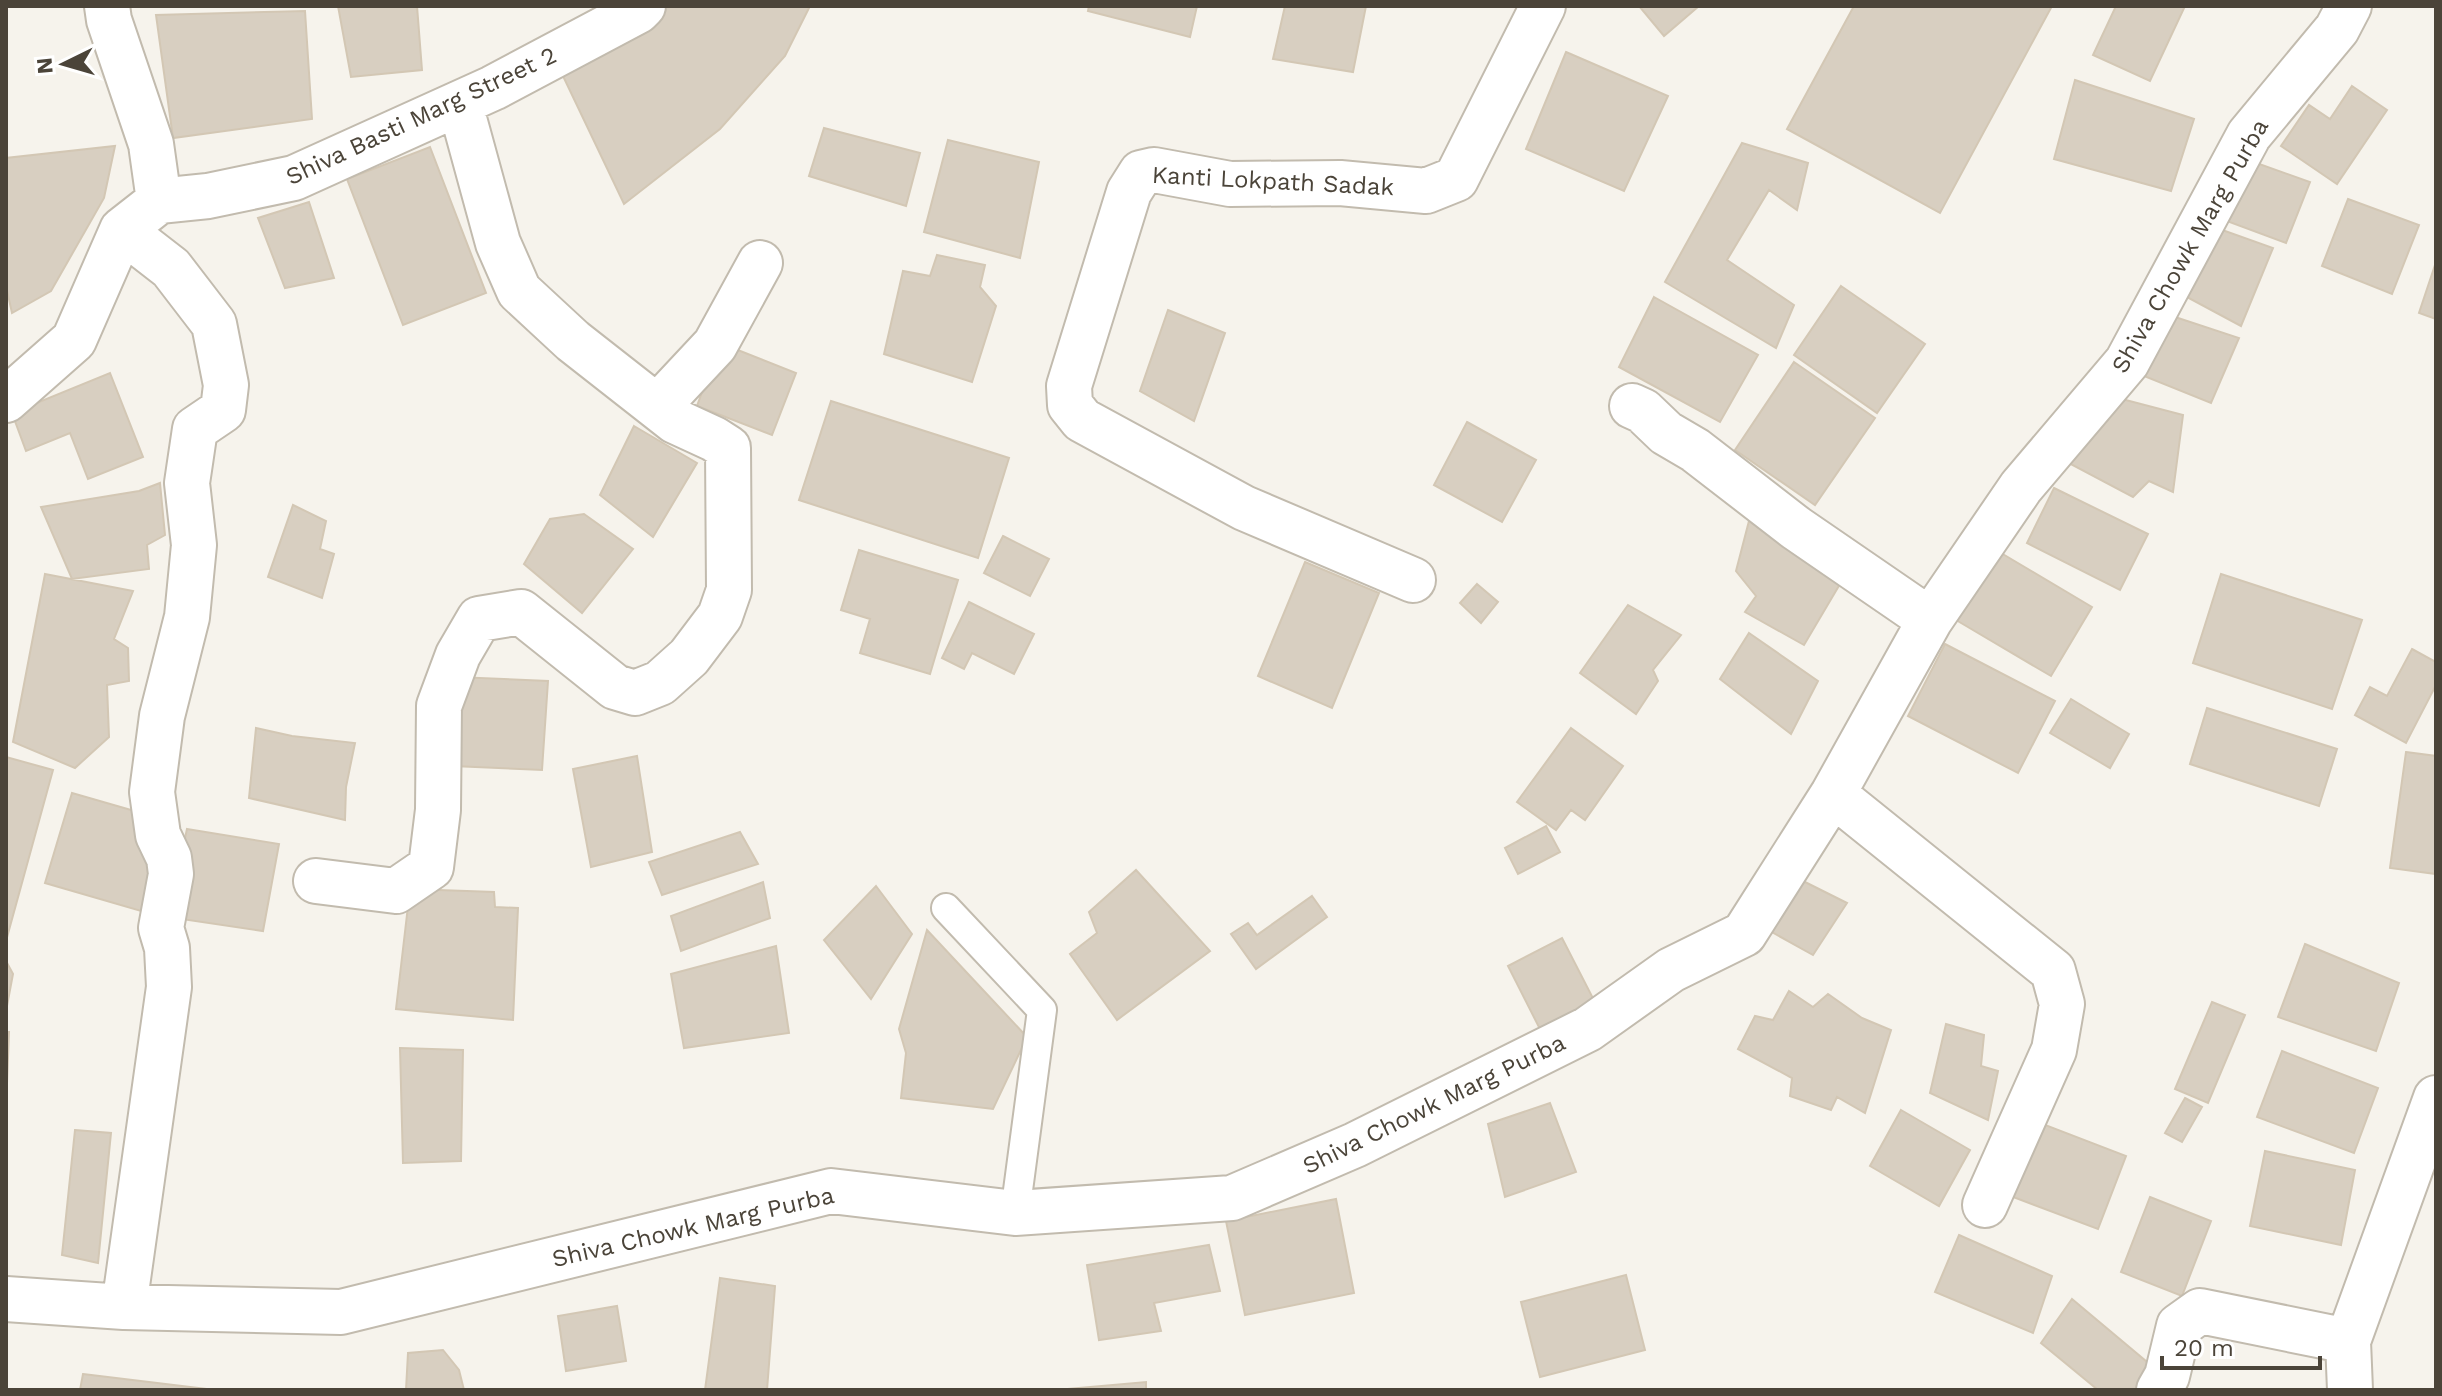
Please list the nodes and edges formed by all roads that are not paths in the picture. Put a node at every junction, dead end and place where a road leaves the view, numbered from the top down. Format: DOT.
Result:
graph roads {
  1 [pos="107,6"];
  2 [pos="643,6"];
  3 [pos="1543,6"];
  4 [pos="2349,6"];
  5 [pos="460,104"];
  6 [pos="159,201"];
  7 [pos="122,230"];
  8 [pos="760,263"];
  9 [pos="6,400"];
  10 [pos="1632,406"];
  11 [pos="657,407"];
  12 [pos="1413,580"];
  13 [pos="1930,620"];
  14 [pos="1833,794"];
  15 [pos="316,881"];
  16 [pos="946,908"];
  17 [pos="2436,1098"];
  18 [pos="1985,1205"];
  19 [pos="1015,1213"];
  20 [pos="6,1299"];
  21 [pos="124,1307"];
  22 [pos="2348,1341"];
  23 [pos="2159,1390"];
  24 [pos="2350,1390"];
  1 -- 6 [label="street"];
  2 -- 5 [label="street, Shiva Basti Marg Street 2"];
  3 -- 12 [label="street, Kanti Lokpath Sadak"];
  4 -- 13 [label="street, Shiva Chowk Marg Purba"];
  5 -- 6 [label="street, Shiva Basti Marg Street 2"];
  5 -- 11 [label="street"];
  6 -- 7 [label="street"];
  7 -- 9 [label="street"];
  7 -- 21 [label="street"];
  8 -- 11 [label="street"];
  10 -- 13 [label="street"];
  11 -- 15 [label="street"];
  13 -- 14 [label="street, Shiva Chowk Marg Purba"];
  14 -- 18 [label="street"];
  14 -- 19 [label="street, Shiva Chowk Marg Purba"];
  16 -- 19 [label="lane"];
  17 -- 22 [label="street"];
  19 -- 21 [label="street, Shiva Chowk Marg Purba"];
  20 -- 21 [label="street, Shiva Chowk Marg Purba"];
  22 -- 23 [label="street"];
  22 -- 24 [label="street"];
}
